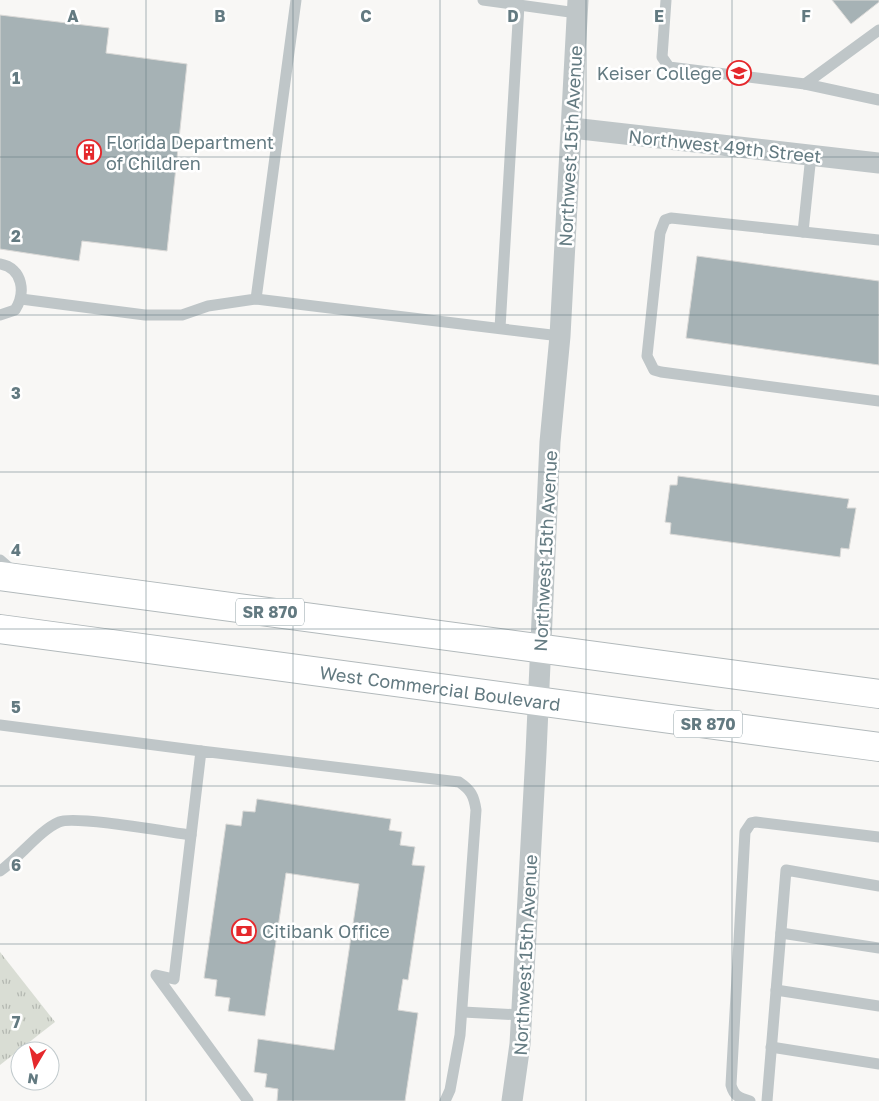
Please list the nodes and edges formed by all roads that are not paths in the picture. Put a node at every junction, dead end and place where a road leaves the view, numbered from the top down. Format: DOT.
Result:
graph roads {
  1 [pos="296,0"];
  2 [pos="483,0"];
  3 [pos="666,0"];
  4 [pos="518,5"];
  5 [pos="578,6"];
  6 [pos="879,30"];
  7 [pos="805,84"];
  8 [pos="879,100"];
  9 [pos="572,128"];
  10 [pos="811,155"];
  11 [pos="879,163"];
  12 [pos="803,232"];
  13 [pos="879,240"];
  14 [pos="0,264"];
  15 [pos="21,298"];
  16 [pos="256,299"];
  17 [pos="0,314"];
  18 [pos="500,328"];
  19 [pos="560,336"];
  20 [pos="879,401"];
  21 [pos="0,560"];
  22 [pos="11,578"];
  23 [pos="0,629"];
  24 [pos="540,648"];
  25 [pos="879,694"];
  26 [pos="538,701"];
  27 [pos="0,726"];
  28 [pos="879,747"];
  29 [pos="201,751"];
  30 [pos="191,835"];
  31 [pos="879,837"];
  32 [pos="0,871"];
  33 [pos="879,886"];
  34 [pos="781,933"];
  35 [pos="879,948"];
  36 [pos="776,990"];
  37 [pos="879,1006"];
  38 [pos="463,1012"];
  39 [pos="521,1015"];
  40 [pos="771,1047"];
  41 [pos="879,1064"];
  42 [pos="248,1101"];
  43 [pos="446,1101"];
  44 [pos="512,1101"];
  45 [pos="750,1101"];
  46 [pos="767,1101"];
  1 -- 16 [label="lane"];
  2 -- 4 [label="lane"];
  3 -- 7 [label="lane"];
  4 -- 5 [label="lane"];
  4 -- 18 [label="lane"];
  5 -- 9 [label="street, Northwest 15th Avenue"];
  6 -- 7 [label="lane"];
  7 -- 8 [label="lane"];
  9 -- 10 [label="street, Northwest 49th Street"];
  9 -- 19 [label="street, Northwest 15th Avenue"];
  10 -- 11 [label="street, Northwest 49th Street"];
  10 -- 12 [label="lane"];
  12 -- 13 [label="lane"];
  12 -- 20 [label="lane"];
  14 -- 15 [label="lane"];
  15 -- 16 [label="lane"];
  15 -- 17 [label="lane"];
  16 -- 18 [label="lane"];
  18 -- 19 [label="lane"];
  19 -- 24 [label="street, Northwest 15th Avenue"];
  21 -- 22 [label="lane"];
  22 -- 24 [label="highway, SR 870"];
  23 -- 26 [label="highway, West Commercial Boulevard / SR 870"];
  24 -- 25 [label="highway, SR 870"];
  24 -- 26 [label="street, Northwest 15th Avenue"];
  26 -- 28 [label="highway, West Commercial Boulevard / SR 870"];
  26 -- 39 [label="street, Northwest 15th Avenue"];
  27 -- 29 [label="lane"];
  29 -- 30 [label="lane"];
  29 -- 38 [label="lane"];
  30 -- 32 [label="lane"];
  30 -- 42 [label="lane"];
  31 -- 45 [label="lane"];
  33 -- 34 [label="lane"];
  34 -- 35 [label="lane"];
  34 -- 36 [label="lane"];
  36 -- 37 [label="lane"];
  36 -- 40 [label="lane"];
  38 -- 39 [label="lane"];
  38 -- 43 [label="lane"];
  39 -- 44 [label="street, Northwest 15th Avenue"];
  40 -- 41 [label="lane"];
  40 -- 46 [label="lane"];
}
